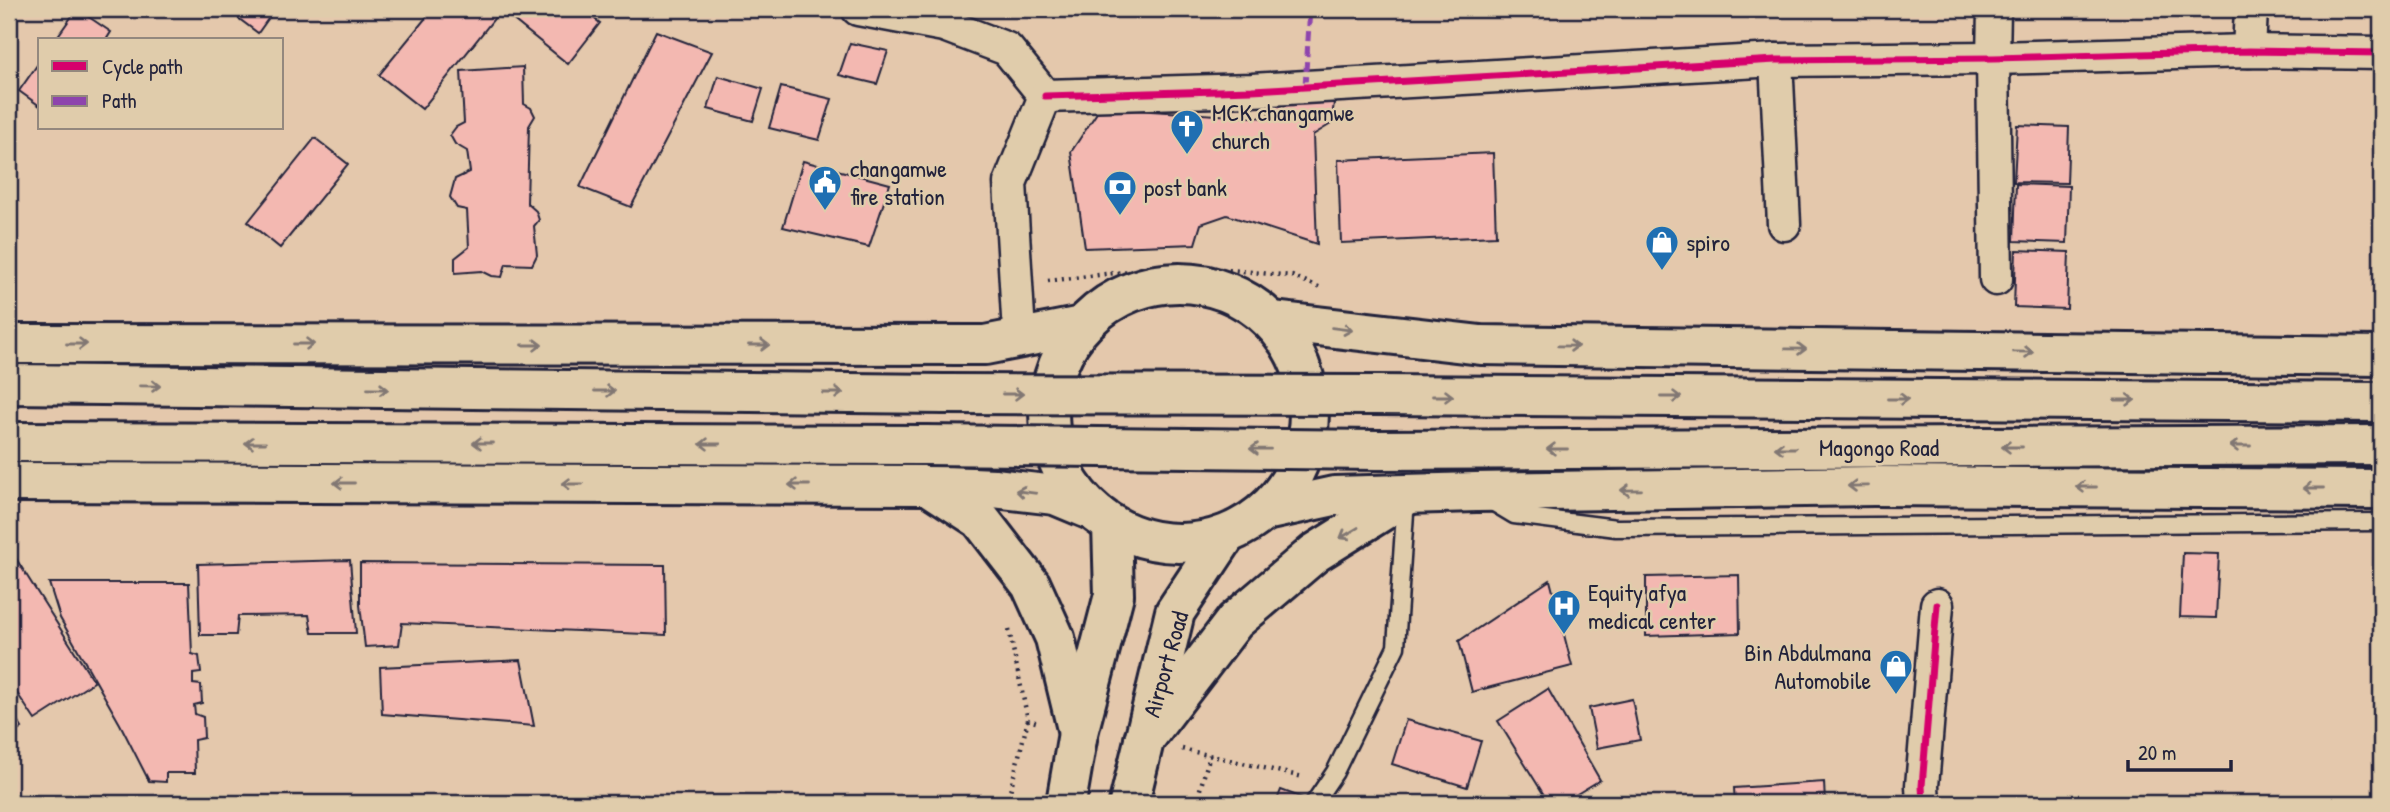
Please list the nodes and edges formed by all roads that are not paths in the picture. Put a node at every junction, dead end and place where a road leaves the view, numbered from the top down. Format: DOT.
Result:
graph roads {
  1 [pos="1994,9"];
  2 [pos="2251,9"];
  3 [pos="878,11"];
  4 [pos="2249,51"];
  5 [pos="2381,53"];
  6 [pos="1993,58"];
  7 [pos="1776,60"];
  8 [pos="1045,96"];
  9 [pos="1784,224"];
  10 [pos="1996,279"];
  11 [pos="1274,321"];
  12 [pos="1082,326"];
  13 [pos="1022,339"];
  14 [pos="9,344"];
  15 [pos="2381,356"];
  16 [pos="9,384"];
  17 [pos="2381,402"];
  18 [pos="9,442"];
  19 [pos="2381,445"];
  20 [pos="9,482"];
  21 [pos="928,485"];
  22 [pos="2381,489"];
  23 [pos="1476,492"];
  24 [pos="1406,496"];
  25 [pos="1265,511"];
  26 [pos="1102,518"];
  27 [pos="2381,522"];
  28 [pos="1226,534"];
  29 [pos="1937,605"];
  30 [pos="1078,733"];
  31 [pos="1144,740"];
  32 [pos="1066,803"];
  33 [pos="1129,803"];
  34 [pos="1314,803"];
  35 [pos="1923,803"];
  1 -- 6 [label="street"];
  2 -- 4 [label="street"];
  3 -- 8 [label="street"];
  4 -- 5 [label="street"];
  4 -- 6 [label="street"];
  6 -- 7 [label="street"];
  6 -- 10 [label="street"];
  7 -- 8 [label="street"];
  7 -- 9 [label="street"];
  8 -- 13 [label="street"];
  11 -- 12 [label="main road"];
  11 -- 15 [label="main road, one-way"];
  11 -- 25 [label="main road"];
  12 -- 13 [label="main road"];
  12 -- 26 [label="main road"];
  14 -- 13 [label="main road, one-way"];
  16 -- 17 [label="main road, one-way, bridge"];
  19 -- 18 [label="main road, Magongo Road, one-way, bridge"];
  21 -- 20 [label="main road, one-way"];
  26 -- 21 [label="main road, one-way"];
  21 -- 30 [label="main road"];
  22 -- 23 [label="main road, one-way"];
  23 -- 24 [label="main road"];
  23 -- 27 [label="lane"];
  24 -- 25 [label="main road"];
  24 -- 31 [label="main road, one-way"];
  24 -- 34 [label="lane"];
  25 -- 28 [label="main road"];
  26 -- 28 [label="main road"];
  26 -- 30 [label="main road"];
  28 -- 31 [label="main road, Airport Road"];
  29 -- 35 [label="street"];
  30 -- 32 [label="main road"];
  31 -- 33 [label="main road, Airport Road"];
}
